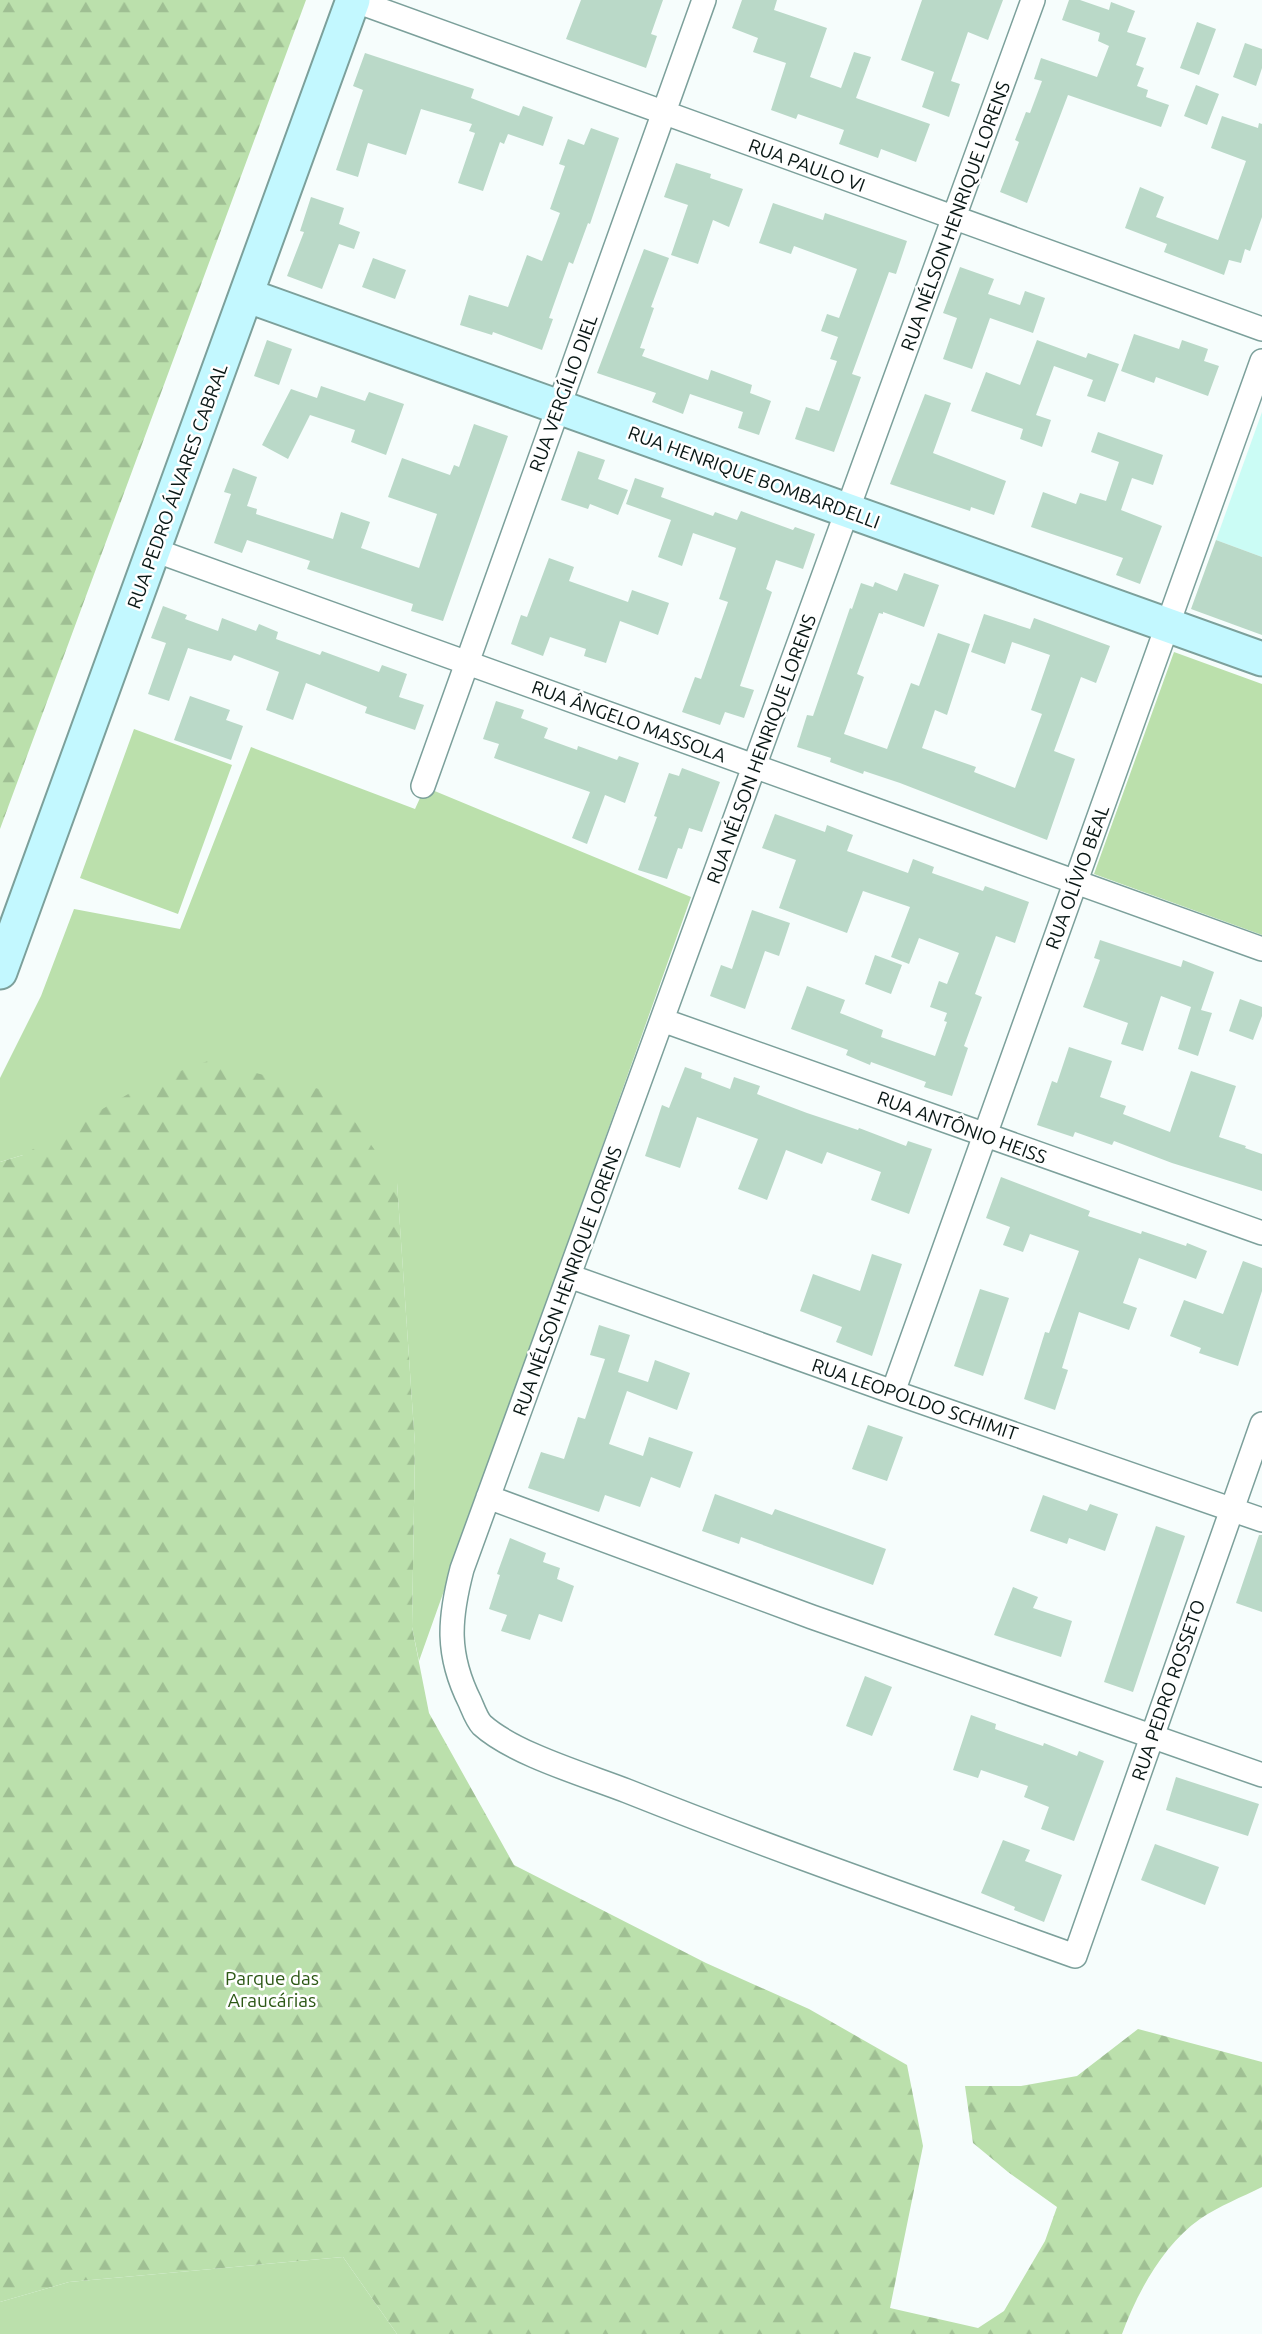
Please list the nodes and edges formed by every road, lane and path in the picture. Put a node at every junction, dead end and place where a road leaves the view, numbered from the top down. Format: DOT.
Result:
graph roads {
  1 [pos="353,0"];
  2 [pos="704,0"];
  3 [pos="1033,0"];
  4 [pos="663,113"];
  5 [pos="954,218"];
  6 [pos="246,295"];
  7 [pos="1262,329"];
  8 [pos="1262,361"];
  9 [pos="558,407"];
  10 [pos="848,510"];
  11 [pos="154,550"];
  12 [pos="1168,625"];
  13 [pos="1262,659"];
  14 [pos="467,663"];
  15 [pos="754,766"];
  16 [pos="423,786"];
  17 [pos="1075,882"];
  18 [pos="1262,949"];
  19 [pos="0,972"];
  20 [pos="662,1020"];
  21 [pos="985,1135"];
  22 [pos="1262,1233"];
  23 [pos="569,1276"];
  24 [pos="893,1392"];
  25 [pos="1262,1424"];
  26 [pos="488,1497"];
  27 [pos="1232,1510"];
  28 [pos="1262,1520"];
  29 [pos="1152,1736"];
  30 [pos="1262,1775"];
  31 [pos="1075,1956"];
  1 -- 4 [label="street, RUA PAULO VI"];
  1 -- 6 [label="street, RUA PEDRO ÁLVARES CABRAL"];
  2 -- 4 [label="street, RUA VERGÍLIO DIEL"];
  3 -- 5 [label="street, RUA NÉLSON HENRIQUE LORENS"];
  4 -- 5 [label="street, RUA PAULO VI"];
  4 -- 9 [label="street, RUA VERGÍLIO DIEL"];
  5 -- 7 [label="street, RUA PAULO VI"];
  5 -- 10 [label="street, RUA NÉLSON HENRIQUE LORENS"];
  6 -- 9 [label="street, RUA HENRIQUE BOMBARDELLI"];
  6 -- 11 [label="street, RUA PEDRO ÁLVARES CABRAL"];
  8 -- 12 [label="street, RUA OLÍVIO BEAL"];
  9 -- 10 [label="street, RUA HENRIQUE BOMBARDELLI"];
  9 -- 14 [label="street, RUA VERGÍLIO DIEL"];
  10 -- 12 [label="street, RUA HENRIQUE BOMBARDELLI"];
  10 -- 15 [label="street, RUA NÉLSON HENRIQUE LORENS"];
  11 -- 14 [label="street, RUA ÂNGELO MASSOLA"];
  11 -- 19 [label="street, RUA PEDRO ÁLVARES CABRAL"];
  12 -- 13 [label="street, RUA HENRIQUE BOMBARDELLI"];
  12 -- 17 [label="street, RUA OLÍVIO BEAL"];
  14 -- 15 [label="street, RUA ÂNGELO MASSOLA"];
  14 -- 16 [label="street, RUA VERGÍLIO DIEL"];
  15 -- 17 [label="street, RUA ÂNGELO MASSOLA"];
  15 -- 20 [label="street, RUA NÉLSON HENRIQUE LORENS"];
  17 -- 18 [label="street, RUA ÂNGELO MASSOLA"];
  17 -- 21 [label="street, RUA OLÍVIO BEAL"];
  20 -- 21 [label="street, RUA ANTÔNIO HEISS"];
  20 -- 23 [label="street, RUA NÉLSON HENRIQUE LORENS"];
  21 -- 22 [label="street, RUA ANTÔNIO HEISS"];
  21 -- 24 [label="street, RUA OLÍVIO BEAL"];
  23 -- 24 [label="street, RUA LEOPOLDO SCHIMIT"];
  23 -- 26 [label="street, RUA NÉLSON HENRIQUE LORENS"];
  24 -- 27 [label="street, RUA LEOPOLDO SCHIMIT"];
  25 -- 27 [label="street, RUA PEDRO ROSSETO"];
  26 -- 29 [label="street"];
  26 -- 31 [label="street, RUA NÉLSON HENRIQUE LORENS"];
  27 -- 28 [label="street, RUA LEOPOLDO SCHIMIT"];
  27 -- 29 [label="street, RUA PEDRO ROSSETO"];
  29 -- 30 [label="street"];
  29 -- 31 [label="street, RUA PEDRO ROSSETO"];
}
